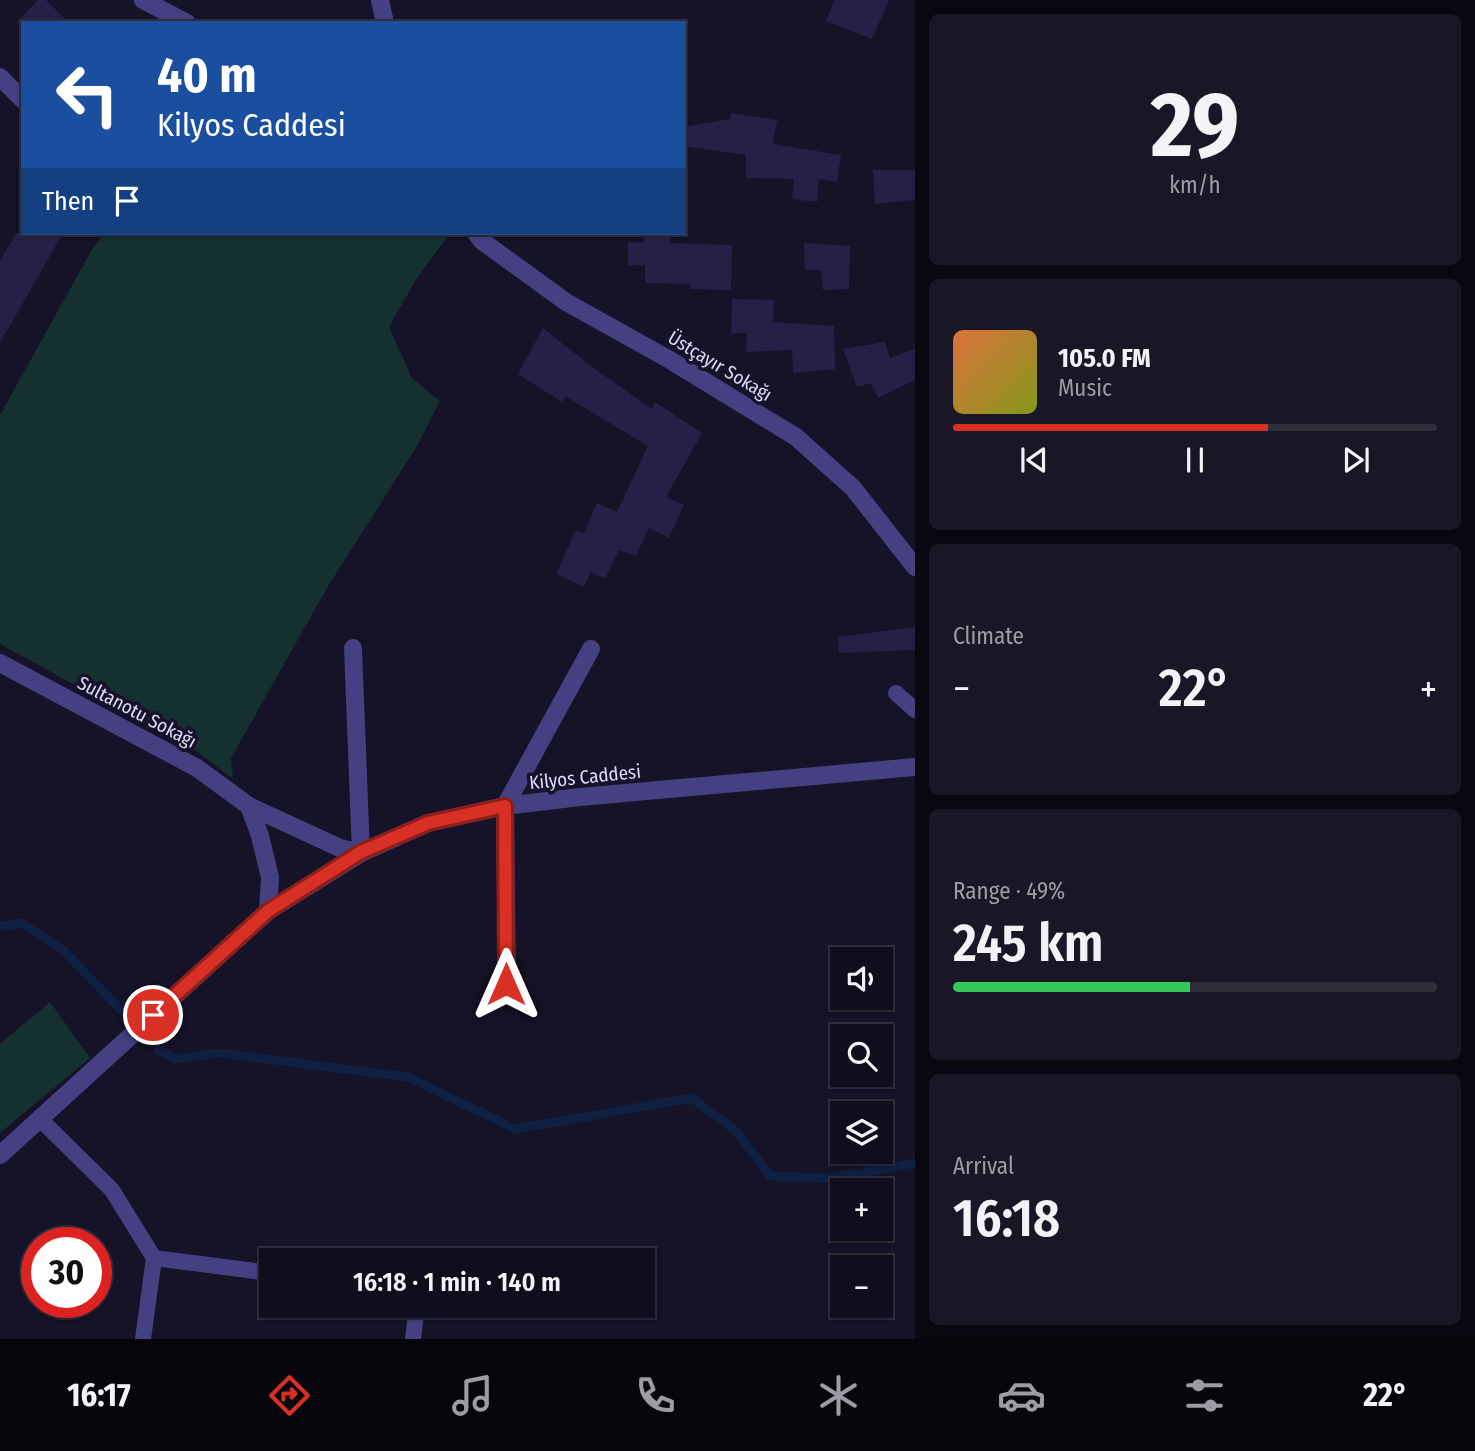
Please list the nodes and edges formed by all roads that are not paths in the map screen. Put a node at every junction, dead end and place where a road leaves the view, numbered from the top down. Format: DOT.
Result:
graph roads {
  1 [pos="143,0"];
  2 [pos="380,0"];
  3 [pos="183,21"];
  4 [pos="384,21"];
  5 [pos="0,77"];
  6 [pos="21,98"];
  7 [pos="477,235"];
  8 [pos="915,567"];
  9 [pos="353,648"];
  10 [pos="591,649"];
  11 [pos="0,663"];
  12 [pos="896,693"];
  13 [pos="915,710"];
  14 [pos="915,767"];
  15 [pos="248,806"];
  16 [pos="505,806"];
  17 [pos="361,852"];
  18 [pos="268,911"];
  19 [pos="506,984"];
  20 [pos="41,1119"];
  21 [pos="0,1155"];
  22 [pos="154,1258"];
  23 [pos="259,1271"];
  24 [pos="416,1318"];
  25 [pos="143,1339"];
  26 [pos="413,1339"];
  1 -- 3 [label="street"];
  2 -- 4 [label="street"];
  5 -- 6 [label="street"];
  7 -- 8 [label="street, Üstçayır Sokağı"];
  9 -- 17 [label="street"];
  10 -- 16 [label="street"];
  11 -- 15 [label="street, Sultanotu Sokağı"];
  12 -- 13 [label="lane"];
  14 -- 16 [label="street, Kilyos Caddesi"];
  15 -- 17 [label="street, Sultanotu Sokağı"];
  15 -- 18 [label="street"];
  16 -- 17 [label="street, Kilyos Caddesi"];
  16 -- 19 [label="street"];
  17 -- 18 [label="street, Kilyos Caddesi"];
  18 -- 20 [label="street, Kilyos Caddesi"];
  20 -- 21 [label="street, Kilyos Caddesi"];
  20 -- 22 [label="lane"];
  22 -- 23 [label="lane"];
  22 -- 25 [label="lane"];
  24 -- 26 [label="lane"];
}
